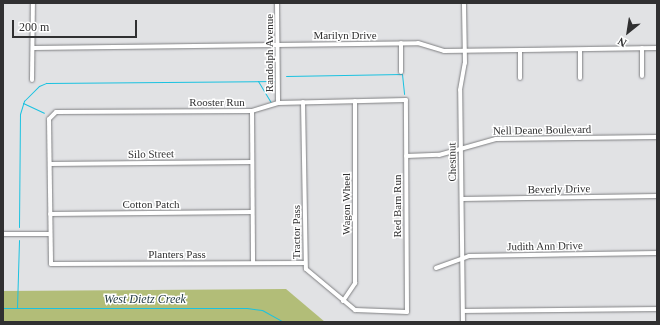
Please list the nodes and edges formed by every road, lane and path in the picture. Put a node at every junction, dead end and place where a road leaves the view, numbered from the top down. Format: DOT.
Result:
graph roads {
  1 [pos="33,3"];
  2 [pos="277,3"];
  3 [pos="464,3"];
  4 [pos="401,43"];
  5 [pos="278,44"];
  6 [pos="33,48"];
  7 [pos="642,48"];
  8 [pos="657,48"];
  9 [pos="464,50"];
  10 [pos="520,50"];
  11 [pos="580,50"];
  12 [pos="401,72"];
  13 [pos="642,76"];
  14 [pos="520,78"];
  15 [pos="580,78"];
  16 [pos="32,80"];
  17 [pos="406,100"];
  18 [pos="278,102"];
  19 [pos="303,102"];
  20 [pos="355,102"];
  21 [pos="252,111"];
  22 [pos="657,137"];
  23 [pos="461,150"];
  24 [pos="406,156"];
  25 [pos="252,162"];
  26 [pos="50,164"];
  27 [pos="657,196"];
  28 [pos="462,199"];
  29 [pos="252,212"];
  30 [pos="50,214"];
  31 [pos="3,234"];
  32 [pos="50,234"];
  33 [pos="657,253"];
  34 [pos="462,259"];
  35 [pos="253,263"];
  36 [pos="304,263"];
  37 [pos="436,268"];
  38 [pos="343,301"];
  39 [pos="657,309"];
  40 [pos="463,311"];
  41 [pos="407,312"];
  42 [pos="463,322"];
  1 -- 6 [label="street"];
  2 -- 5 [label="street, Randolph Avenue"];
  3 -- 9 [label="street, Chestnut"];
  4 -- 5 [label="street, Marilyn Drive"];
  4 -- 9 [label="street, Marilyn Drive"];
  4 -- 12 [label="street"];
  5 -- 6 [label="street, Marilyn Drive"];
  5 -- 18 [label="street, Randolph Avenue"];
  6 -- 16 [label="street"];
  7 -- 8 [label="street, Marilyn Drive"];
  7 -- 11 [label="street, Marilyn Drive"];
  7 -- 13 [label="street"];
  9 -- 10 [label="street, Marilyn Drive"];
  9 -- 23 [label="street, Chestnut"];
  10 -- 11 [label="street, Marilyn Drive"];
  10 -- 14 [label="street"];
  11 -- 15 [label="street"];
  17 -- 20 [label="street, Rooster Run"];
  17 -- 24 [label="street, Red Barn Run"];
  18 -- 19 [label="street, Rooster Run"];
  18 -- 21 [label="street, Rooster Run"];
  19 -- 20 [label="street, Rooster Run"];
  19 -- 36 [label="street, Tractor Pass"];
  20 -- 38 [label="street, Wagon Wheel"];
  21 -- 25 [label="street"];
  21 -- 26 [label="street, Rooster Run"];
  22 -- 23 [label="street, Nell Deane Boulevard"];
  23 -- 24 [label="street, Nell Deane Boulevard"];
  23 -- 28 [label="street, Chestnut"];
  24 -- 41 [label="street, Red Barn Run"];
  25 -- 26 [label="street, Silo Street"];
  25 -- 29 [label="street"];
  26 -- 30 [label="street"];
  27 -- 28 [label="street, Beverly Drive"];
  28 -- 34 [label="street, Chestnut"];
  29 -- 30 [label="street, Cotton Patch"];
  29 -- 35 [label="street"];
  30 -- 32 [label="street"];
  31 -- 32 [label="street"];
  32 -- 35 [label="street, Planters Pass"];
  33 -- 34 [label="street, Judith Ann Drive"];
  34 -- 37 [label="street, Judith Ann Drive"];
  34 -- 40 [label="street, Chestnut"];
  35 -- 36 [label="street, Planters Pass"];
  36 -- 38 [label="street, Tractor Pass"];
  38 -- 41 [label="street, Tractor Pass"];
  39 -- 40 [label="street"];
  40 -- 42 [label="street, Chestnut"];
}
